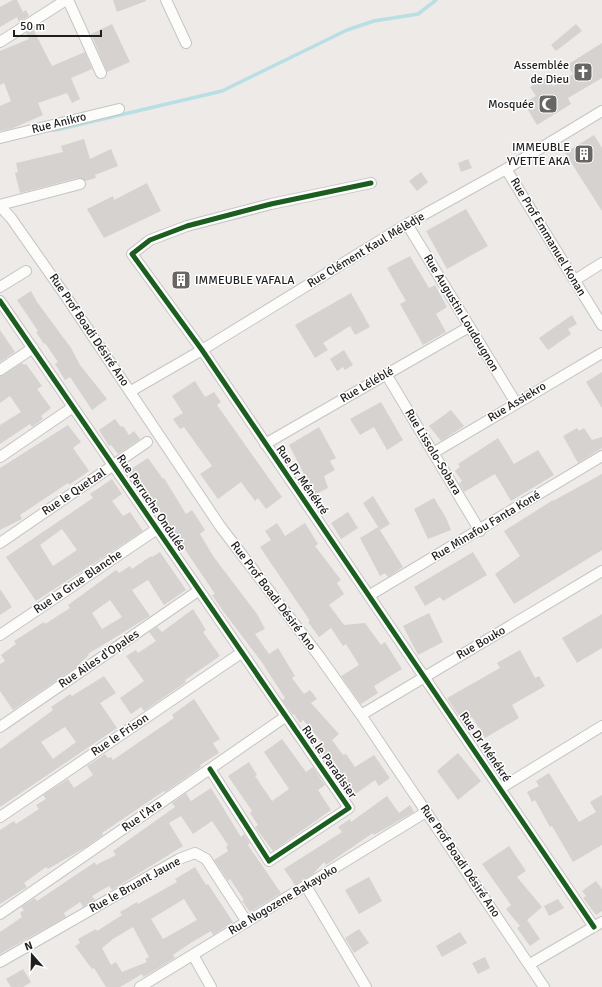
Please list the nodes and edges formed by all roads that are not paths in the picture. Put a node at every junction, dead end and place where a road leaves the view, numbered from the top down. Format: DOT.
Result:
graph roads {
  1 [pos="67,0"];
  2 [pos="166,0"];
  3 [pos="0,42"];
  4 [pos="186,43"];
  5 [pos="101,73"];
  6 [pos="119,109"];
  7 [pos="602,111"];
  8 [pos="0,138"];
  9 [pos="506,169"];
  10 [pos="371,183"];
  11 [pos="80,184"];
  12 [pos="0,206"];
  13 [pos="407,224"];
  14 [pos="602,263"];
  15 [pos="26,271"];
  16 [pos="575,280"];
  17 [pos="0,287"];
  18 [pos="0,301"];
  19 [pos="602,325"];
  20 [pos="469,327"];
  21 [pos="33,348"];
  22 [pos="202,350"];
  23 [pos="602,353"];
  24 [pos="0,370"];
  25 [pos="386,374"];
  26 [pos="131,391"];
  27 [pos="516,403"];
  28 [pos="73,407"];
  29 [pos="147,442"];
  30 [pos="266,444"];
  31 [pos="433,453"];
  32 [pos="602,456"];
  33 [pos="0,457"];
  34 [pos="114,465"];
  35 [pos="157,529"];
  36 [pos="480,531"];
  37 [pos="0,543"];
  38 [pos="602,572"];
  39 [pos="198,591"];
  40 [pos="370,595"];
  41 [pos="0,635"];
  42 [pos="241,653"];
  43 [pos="425,676"];
  44 [pos="361,715"];
  45 [pos="285,717"];
  46 [pos="602,726"];
  47 [pos="0,727"];
  48 [pos="210,769"];
  49 [pos="501,788"];
  50 [pos="426,812"];
  51 [pos="0,817"];
  52 [pos="306,886"];
  53 [pos="0,914"];
  54 [pos="247,922"];
  55 [pos="598,925"];
  56 [pos="193,955"];
  57 [pos="0,962"];
  58 [pos="530,964"];
  59 [pos="140,987"];
  60 [pos="211,987"];
  61 [pos="366,987"];
  62 [pos="544,987"];
  1 -- 3 [label="street"];
  1 -- 5 [label="street"];
  2 -- 4 [label="street"];
  6 -- 8 [label="street, Rue Anikro"];
  7 -- 9 [label="street, Rue Clément Kaul Mélèdje"];
  9 -- 13 [label="street, Rue Clément Kaul Mélèdje"];
  9 -- 16 [label="street, Rue Prof Emmanuel Konan"];
  10 -- 22 [label="street, Rue Dr Ménékré"];
  11 -- 12 [label="street"];
  12 -- 26 [label="street, Rue Prof Boadi Désiré Ano"];
  13 -- 20 [label="street, Rue Augustin Loudougnon"];
  13 -- 22 [label="street, Rue Clément Kaul Mélèdje"];
  14 -- 16 [label="street"];
  15 -- 17 [label="street"];
  16 -- 19 [label="street, Rue Prof Emmanuel Konan"];
  18 -- 21 [label="street, Rue Perruche Ondulée"];
  20 -- 25 [label="street, Rue Léléblé"];
  20 -- 27 [label="street, Rue Augustin Loudougnon"];
  21 -- 24 [label="street"];
  21 -- 28 [label="street, Rue Perruche Ondulée"];
  22 -- 26 [label="street, Rue Clément Kaul Mélèdje"];
  22 -- 30 [label="street, Rue Dr Ménékré"];
  23 -- 27 [label="street, Rue Assiekro"];
  25 -- 30 [label="street, Rue Léléblé"];
  25 -- 31 [label="street, Rue Lissolo-Sobara"];
  26 -- 44 [label="street, Rue Prof Boadi Désiré Ano"];
  27 -- 31 [label="street, Rue Assiekro"];
  28 -- 33 [label="street"];
  28 -- 34 [label="street, Rue Perruche Ondulée"];
  29 -- 34 [label="street, Rue le Quetzal"];
  30 -- 40 [label="street, Rue Dr Ménékré"];
  31 -- 36 [label="street, Rue Lissolo-Sobara"];
  32 -- 36 [label="street, Rue Minafou Fanta Koné"];
  34 -- 35 [label="street, Rue Perruche Ondulée"];
  34 -- 37 [label="street, Rue le Quetzal"];
  35 -- 39 [label="street, Rue Perruche Ondulée"];
  35 -- 41 [label="street, Rue la Grue Blanche"];
  36 -- 40 [label="street, Rue Minafou Fanta Koné"];
  38 -- 43 [label="street, Rue Bouko"];
  39 -- 42 [label="street, Rue Perruche Ondulée"];
  39 -- 47 [label="street, Rue Ailes d'Opales"];
  40 -- 43 [label="street, Rue Dr Ménékré"];
  42 -- 45 [label="street, Rue Perruche Ondulée"];
  42 -- 51 [label="street, Rue le Frison"];
  43 -- 44 [label="street, Rue Bouko"];
  43 -- 49 [label="street, Rue Dr Ménékré"];
  44 -- 50 [label="street, Rue Prof Boadi Désiré Ano"];
  45 -- 48 [label="street, Rue l'Ara"];
  45 -- 48 [label="street, Rue le Paradisier"];
  46 -- 49 [label="street"];
  48 -- 53 [label="street, Rue l'Ara"];
  49 -- 55 [label="street, Rue Dr Ménékré"];
  50 -- 52 [label="street, Rue Nogozene Bakayoko"];
  50 -- 58 [label="street, Rue Prof Boadi Désiré Ano"];
  52 -- 54 [label="street, Rue Nogozene Bakayoko"];
  52 -- 61 [label="street"];
  54 -- 56 [label="street, Rue Nogozene Bakayoko"];
  54 -- 57 [label="street, Rue le Bruant Jaune"];
  55 -- 58 [label="street"];
  56 -- 59 [label="street, Rue Nogozene Bakayoko"];
  56 -- 60 [label="street"];
  58 -- 62 [label="street, Rue Prof Boadi Désiré Ano"];
}
